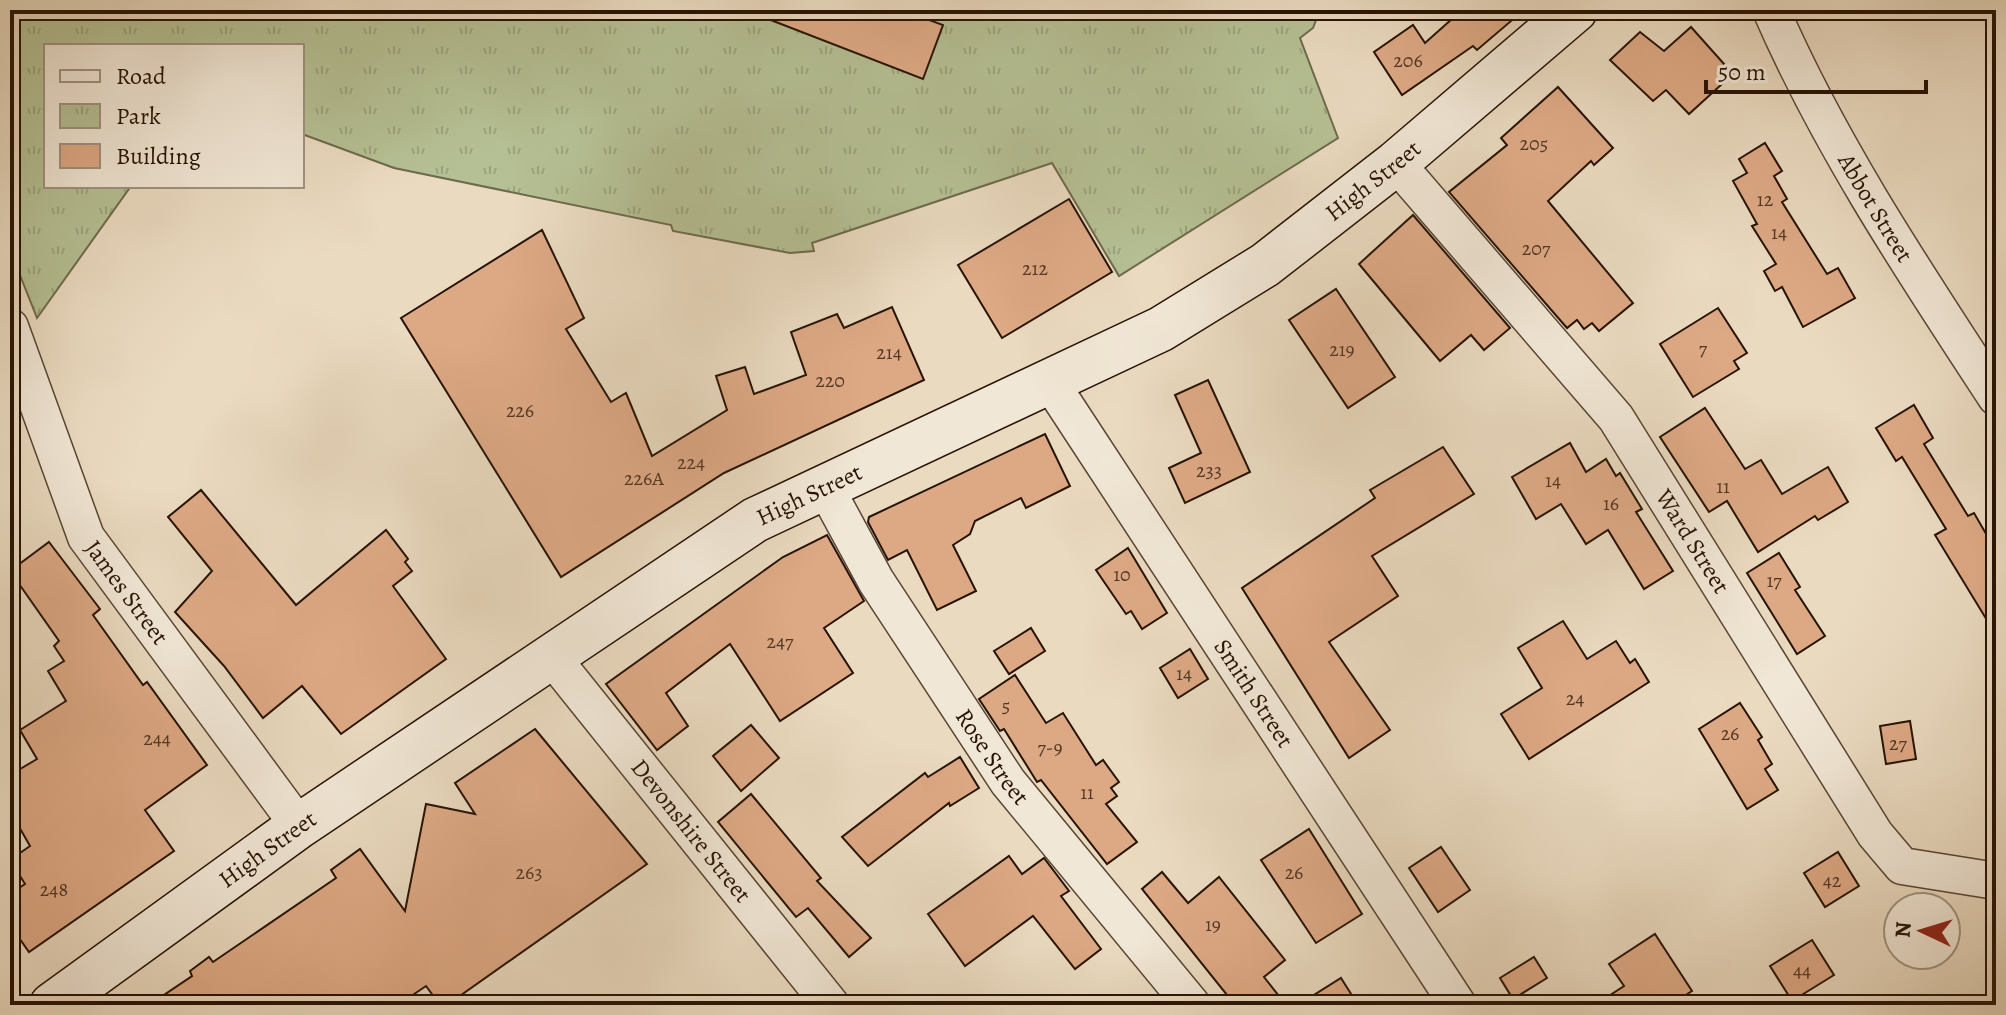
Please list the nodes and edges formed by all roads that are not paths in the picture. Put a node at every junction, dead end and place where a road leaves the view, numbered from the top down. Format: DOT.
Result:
graph roads {
  1 [pos="1575,10"];
  2 [pos="1771,10"];
  3 [pos="1396,163"];
  4 [pos="10,327"];
  5 [pos="1050,382"];
  6 [pos="1996,397"];
  7 [pos="824,485"];
  8 [pos="551,656"];
  9 [pos="299,826"];
  10 [pos="1996,881"];
  11 [pos="52,1005"];
  12 [pos="831,1005"];
  13 [pos="1192,1005"];
  14 [pos="1458,1005"];
  1 -- 3 [label="main road, High Street"];
  2 -- 6 [label="street, Abbot Street"];
  3 -- 5 [label="main road, High Street"];
  3 -- 10 [label="street, Ward Street"];
  4 -- 9 [label="street, James Street"];
  5 -- 7 [label="main road, High Street"];
  5 -- 14 [label="street, Smith Street"];
  7 -- 8 [label="main road, High Street"];
  7 -- 13 [label="street, Rose Street"];
  8 -- 9 [label="main road, High Street"];
  8 -- 12 [label="street, Devonshire Street"];
  9 -- 11 [label="main road, High Street"];
}
